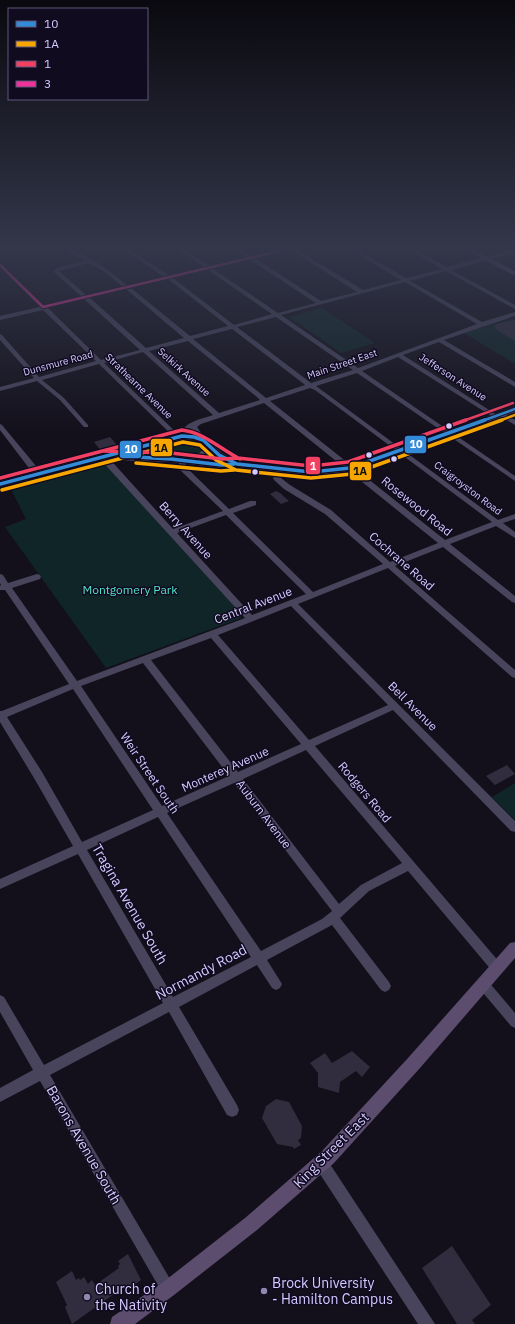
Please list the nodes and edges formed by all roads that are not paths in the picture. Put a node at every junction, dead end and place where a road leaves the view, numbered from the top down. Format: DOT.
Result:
graph roads {
  1 [pos="28,311"];
  2 [pos="47,311"];
  3 [pos="100,311"];
  4 [pos="154,311"];
  5 [pos="212,311"];
  6 [pos="269,311"];
  7 [pos="291,311"];
  8 [pos="458,311"];
  9 [pos="515,314"];
  10 [pos="275,315"];
  11 [pos="0,318"];
  12 [pos="481,324"];
  13 [pos="232,326"];
  14 [pos="0,336"];
  15 [pos="188,338"];
  16 [pos="439,339"];
  17 [pos="144,350"];
  18 [pos="399,355"];
  19 [pos="100,362"];
  20 [pos="356,371"];
  21 [pos="38,378"];
  22 [pos="515,385"];
  23 [pos="312,386"];
  24 [pos="0,389"];
  25 [pos="266,400"];
  26 [pos="515,409"];
  27 [pos="498,415"];
  28 [pos="218,416"];
  29 [pos="201,422"];
  30 [pos="515,423"];
  31 [pos="0,426"];
  32 [pos="86,426"];
  33 [pos="167,427"];
  34 [pos="448,433"];
  35 [pos="176,438"];
  36 [pos="205,443"];
  37 [pos="400,450"];
  38 [pos="103,457"];
  39 [pos="172,459"];
  40 [pos="185,461"];
  41 [pos="237,464"];
  42 [pos="350,468"];
  43 [pos="279,469"];
  44 [pos="38,474"];
  45 [pos="515,480"];
  46 [pos="0,484"];
  47 [pos="253,503"];
  48 [pos="229,512"];
  49 [pos="515,516"];
  50 [pos="497,523"];
  51 [pos="172,532"];
  52 [pos="515,536"];
  53 [pos="444,543"];
  54 [pos="389,565"];
  55 [pos="0,577"];
  56 [pos="37,577"];
  57 [pos="3,588"];
  58 [pos="312,595"];
  59 [pos="515,600"];
  60 [pos="293,603"];
  61 [pos="251,619"];
  62 [pos="212,634"];
  63 [pos="145,659"];
  64 [pos="515,674"];
  65 [pos="75,685"];
  66 [pos="394,706"];
  67 [pos="0,715"];
  68 [pos="308,745"];
  69 [pos="236,778"];
  70 [pos="161,812"];
  71 [pos="515,828"];
  72 [pos="80,848"];
  73 [pos="409,865"];
  74 [pos="0,884"];
  75 [pos="336,915"];
  76 [pos="515,948"];
  77 [pos="260,959"];
  78 [pos="497,968"];
  79 [pos="276,984"];
  80 [pos="483,984"];
  81 [pos="384,986"];
  82 [pos="0,1001"];
  83 [pos="171,1005"];
  84 [pos="515,1022"];
  85 [pos="42,1073"];
  86 [pos="0,1095"];
  87 [pos="232,1110"];
  88 [pos="322,1163"];
  89 [pos="168,1289"];
  90 [pos="119,1324"];
  91 [pos="427,1324"];
  1 -- 11 [label="street"];
  2 -- 19 [label="street, Strathearne Avenue"];
  3 -- 17 [label="street, Selkirk Avenue"];
  4 -- 15 [label="street, Rosewood Road"];
  5 -- 13 [label="street, Craigroyston Road"];
  6 -- 10 [label="street"];
  7 -- 10 [label="street, Dunsmure Road"];
  8 -- 12 [label="street"];
  9 -- 12 [label="street, Main Street East"];
  10 -- 13 [label="street, Dunsmure Road"];
  10 -- 20 [label="street"];
  12 -- 16 [label="street, Main Street East"];
  13 -- 15 [label="street, Dunsmure Road"];
  13 -- 23 [label="street, Craigroyston Road"];
  14 -- 21 [label="street"];
  15 -- 17 [label="street, Dunsmure Road"];
  15 -- 25 [label="street, Rosewood Road"];
  16 -- 18 [label="street, Main Street East"];
  16 -- 22 [label="street"];
  17 -- 19 [label="street, Dunsmure Road"];
  17 -- 28 [label="street, Selkirk Avenue"];
  18 -- 20 [label="street, Main Street East"];
  18 -- 27 [label="street, Jefferson Avenue"];
  19 -- 21 [label="street, Dunsmure Road"];
  19 -- 33 [label="street, Strathearne Avenue"];
  20 -- 23 [label="street, Main Street East"];
  20 -- 34 [label="street"];
  21 -- 24 [label="street, Dunsmure Road"];
  21 -- 32 [label="street"];
  23 -- 25 [label="street, Main Street East"];
  23 -- 37 [label="street, Craigroyston Road"];
  25 -- 28 [label="street, Main Street East"];
  25 -- 42 [label="street, Rosewood Road"];
  26 -- 27 [label="main road"];
  27 -- 30 [label="street, Jefferson Avenue"];
  27 -- 34 [label="main road"];
  28 -- 29 [label="street, Main Street East"];
  29 -- 33 [label="street"];
  29 -- 35 [label="street, Main Street East"];
  29 -- 36 [label="street"];
  31 -- 44 [label="street"];
  33 -- 35 [label="street, Strathearne Avenue"];
  34 -- 37 [label="main road"];
  34 -- 45 [label="street"];
  35 -- 36 [label="main road"];
  35 -- 38 [label="main road, Main Street East"];
  35 -- 39 [label="main road"];
  36 -- 40 [label="main road"];
  36 -- 41 [label="main road"];
  37 -- 42 [label="main road"];
  37 -- 50 [label="street, Craigroyston Road"];
  38 -- 39 [label="main road, Main Street East"];
  38 -- 44 [label="main road, Main Street East"];
  38 -- 51 [label="street, Berry Avenue"];
  39 -- 40 [label="main road, Main Street East"];
  40 -- 41 [label="main road, Main Street East"];
  40 -- 48 [label="street"];
  41 -- 43 [label="main road"];
  42 -- 43 [label="main road"];
  42 -- 53 [label="street, Rosewood Road"];
  43 -- 54 [label="street, Cochrane Road"];
  44 -- 46 [label="main road, Main Street East"];
  47 -- 48 [label="street"];
  48 -- 51 [label="street"];
  48 -- 58 [label="street"];
  49 -- 50 [label="street, Central Avenue"];
  50 -- 52 [label="street, Craigroyston Road"];
  50 -- 53 [label="street, Central Avenue"];
  51 -- 61 [label="street, Berry Avenue"];
  53 -- 54 [label="street, Central Avenue"];
  53 -- 59 [label="street, Rosewood Road"];
  54 -- 58 [label="street, Central Avenue"];
  54 -- 64 [label="street, Cochrane Road"];
  55 -- 57 [label="street, Weir Street South"];
  56 -- 57 [label="street"];
  57 -- 65 [label="street, Weir Street South"];
  58 -- 60 [label="street, Central Avenue"];
  60 -- 61 [label="street, Central Avenue"];
  60 -- 66 [label="street, Bell Avenue"];
  61 -- 62 [label="street, Central Avenue"];
  62 -- 63 [label="street, Central Avenue"];
  62 -- 68 [label="street, Rodgers Road"];
  63 -- 65 [label="street, Central Avenue"];
  63 -- 69 [label="street, Auburn Avenue"];
  65 -- 67 [label="street, Central Avenue"];
  65 -- 70 [label="street, Weir Street South"];
  66 -- 68 [label="street, Monterey Avenue"];
  66 -- 71 [label="street, Bell Avenue"];
  67 -- 72 [label="street, Tragina Avenue South"];
  68 -- 69 [label="street, Monterey Avenue"];
  68 -- 73 [label="street, Rodgers Road"];
  69 -- 70 [label="street, Monterey Avenue"];
  69 -- 75 [label="street, Auburn Avenue"];
  70 -- 72 [label="street, Monterey Avenue"];
  70 -- 77 [label="street, Weir Street South"];
  72 -- 74 [label="street, Monterey Avenue"];
  72 -- 83 [label="street, Tragina Avenue South"];
  73 -- 75 [label="street, Normandy Road"];
  73 -- 78 [label="street, Rodgers Road"];
  75 -- 77 [label="street, Normandy Road"];
  75 -- 81 [label="street, Auburn Avenue"];
  76 -- 78 [label="main road, King Street East"];
  77 -- 79 [label="street, Weir Street South"];
  77 -- 83 [label="street, Normandy Road"];
  78 -- 80 [label="main road, King Street East"];
  80 -- 84 [label="street"];
  80 -- 88 [label="main road, King Street East"];
  82 -- 85 [label="street, Barons Avenue South"];
  83 -- 85 [label="street, Normandy Road"];
  83 -- 87 [label="street, Tragina Avenue South"];
  85 -- 86 [label="street, Normandy Road"];
  85 -- 89 [label="street, Barons Avenue South"];
  88 -- 89 [label="main road, King Street East"];
  88 -- 91 [label="street"];
  89 -- 90 [label="main road, King Street East"];
}
